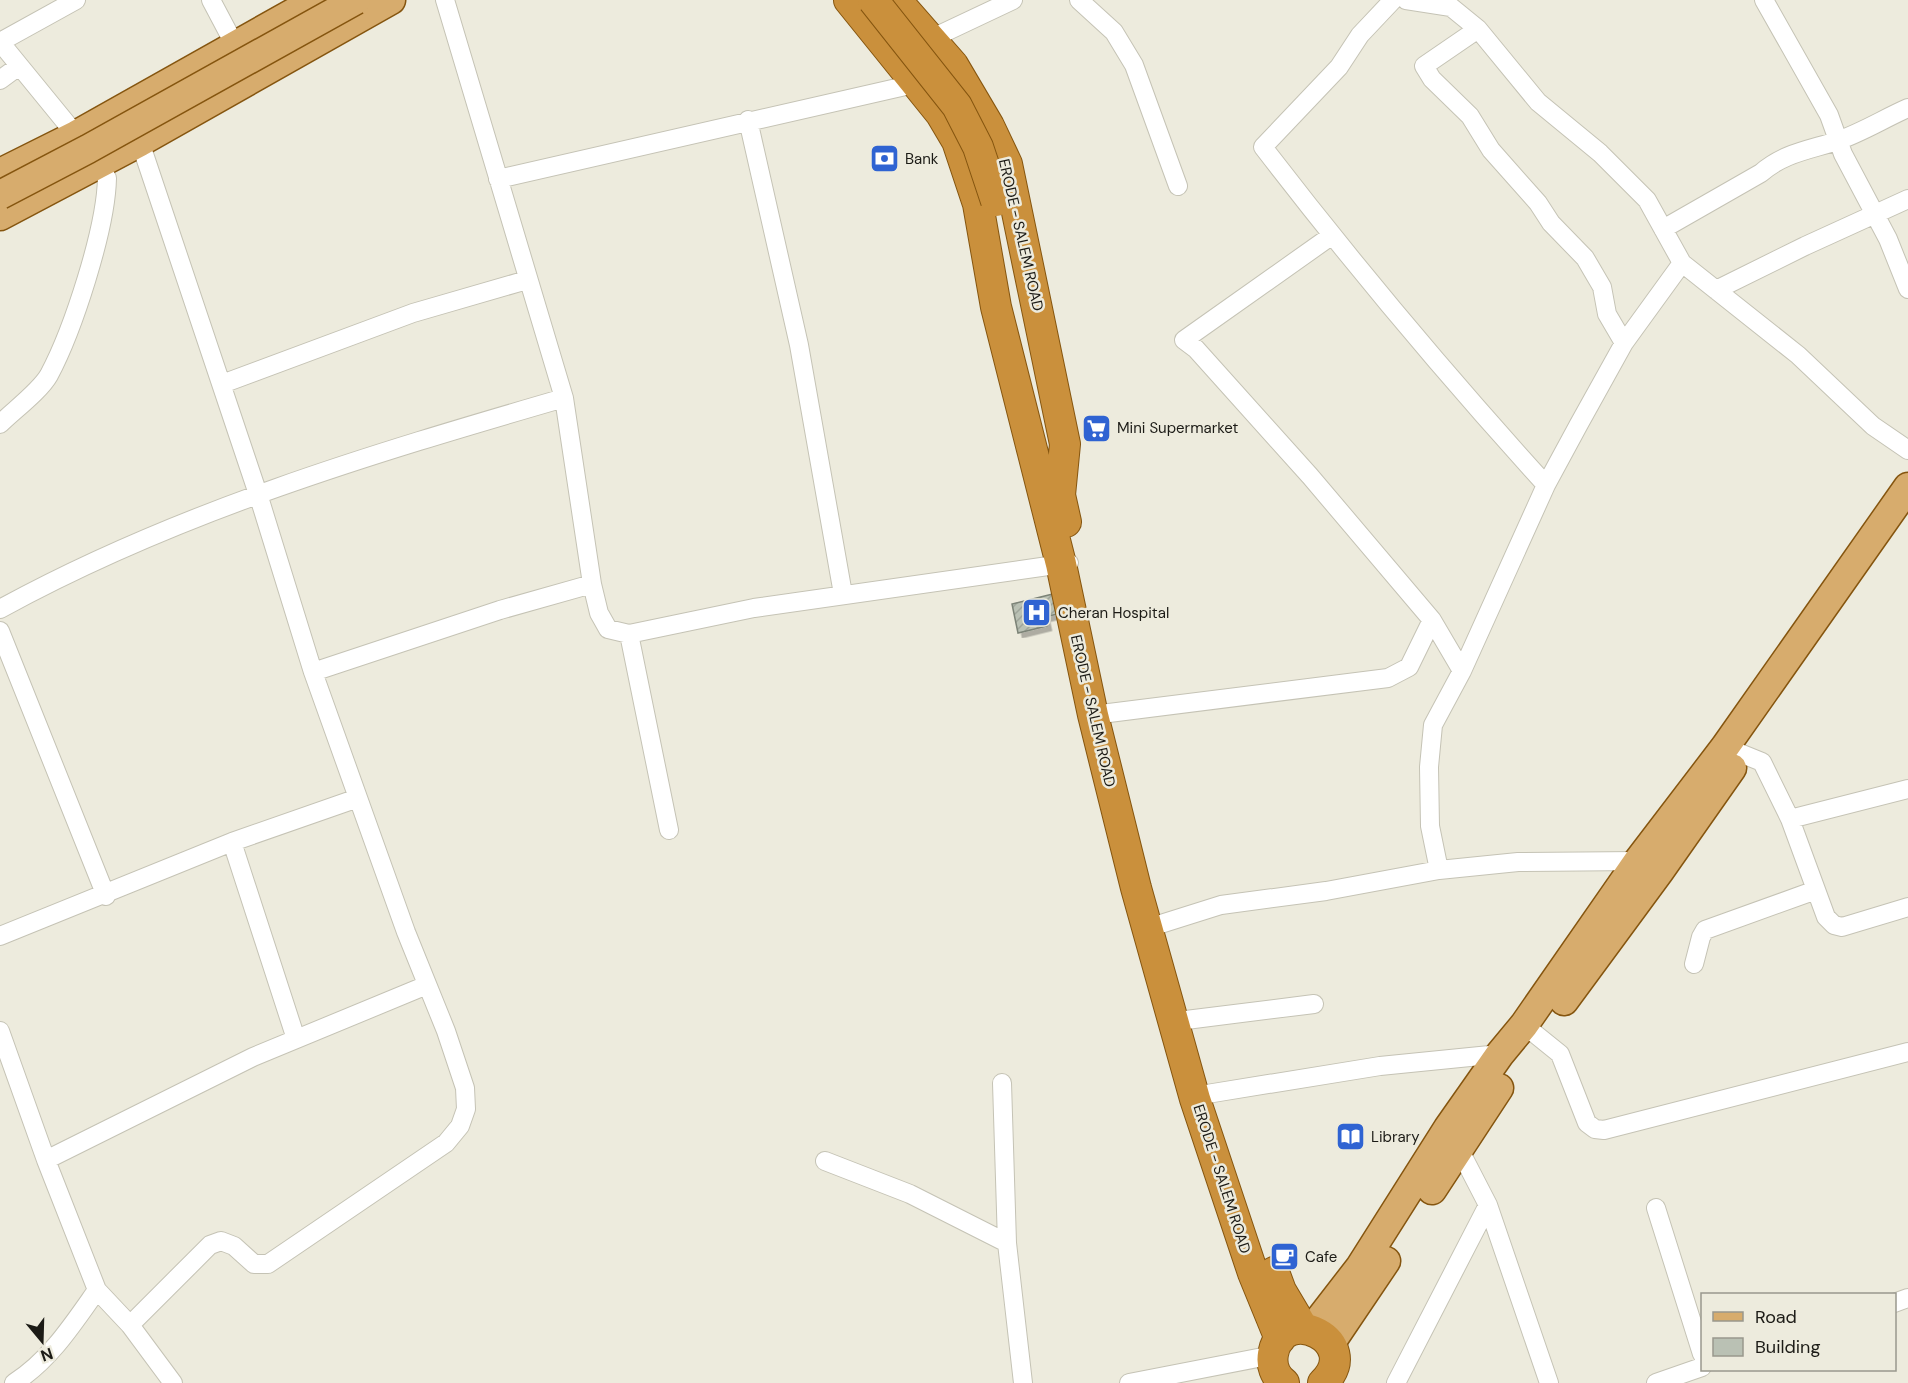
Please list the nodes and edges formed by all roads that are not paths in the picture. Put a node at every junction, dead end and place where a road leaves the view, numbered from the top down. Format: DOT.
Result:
graph roads {
  1 [pos="76,0"];
  2 [pos="212,0"];
  3 [pos="316,0"];
  4 [pos="356,0"];
  5 [pos="391,0"];
  6 [pos="445,0"];
  7 [pos="849,0"];
  8 [pos="873,0"];
  9 [pos="896,0"];
  10 [pos="1013,0"];
  11 [pos="1079,0"];
  12 [pos="1393,0"];
  13 [pos="1764,0"];
  14 [pos="1419,1"];
  15 [pos="1478,29"];
  16 [pos="931,38"];
  17 [pos="0,42"];
  18 [pos="235,46"];
  19 [pos="896,57"];
  20 [pos="953,65"];
  21 [pos="19,66"];
  22 [pos="252,78"];
  23 [pos="0,80"];
  24 [pos="918,84"];
  25 [pos="1908,108"];
  26 [pos="748,120"];
  27 [pos="76,135"];
  28 [pos="1838,140"];
  29 [pos="140,142"];
  30 [pos="99,164"];
  31 [pos="0,173"];
  32 [pos="498,179"];
  33 [pos="1178,186"];
  34 [pos="0,195"];
  35 [pos="1908,199"];
  36 [pos="0,216"];
  37 [pos="1876,216"];
  38 [pos="1663,229"];
  39 [pos="1331,236"];
  40 [pos="1682,263"];
  41 [pos="527,279"];
  42 [pos="1908,289"];
  43 [pos="1716,291"];
  44 [pos="1624,343"];
  45 [pos="222,384"];
  46 [pos="564,398"];
  47 [pos="0,424"];
  48 [pos="1908,450"];
  49 [pos="1546,485"];
  50 [pos="1908,487"];
  51 [pos="258,494"];
  52 [pos="1060,495"];
  53 [pos="1908,514"];
  54 [pos="1067,563"];
  55 [pos="592,584"];
  56 [pos="843,594"];
  57 [pos="0,609"];
  58 [pos="1432,620"];
  59 [pos="0,631"];
  60 [pos="629,634"];
  61 [pos="1462,671"];
  62 [pos="314,672"];
  63 [pos="1099,714"];
  64 [pos="1733,751"];
  65 [pos="1908,789"];
  66 [pos="358,798"];
  67 [pos="1790,819"];
  68 [pos="669,831"];
  69 [pos="232,843"];
  70 [pos="1649,867"];
  71 [pos="1439,870"];
  72 [pos="1816,890"];
  73 [pos="105,896"];
  74 [pos="1908,907"];
  75 [pos="1154,925"];
  76 [pos="0,936"];
  77 [pos="1694,964"];
  78 [pos="428,985"];
  79 [pos="1314,1004"];
  80 [pos="1186,1020"];
  81 [pos="0,1031"];
  82 [pos="1531,1031"];
  83 [pos="296,1039"];
  84 [pos="1908,1052"];
  85 [pos="1500,1054"];
  86 [pos="1002,1083"];
  87 [pos="1207,1094"];
  88 [pos="1453,1138"];
  89 [pos="46,1160"];
  90 [pos="825,1161"];
  91 [pos="1488,1205"];
  92 [pos="1656,1208"];
  93 [pos="1007,1243"];
  94 [pos="97,1290"];
  95 [pos="130,1325"];
  96 [pos="1297,1351"];
  97 [pos="1701,1351"];
  98 [pos="1701,1367"];
  99 [pos="14,1383"];
  100 [pos="173,1383"];
  101 [pos="1023,1383"];
  102 [pos="1130,1383"];
  103 [pos="1323,1383"];
  104 [pos="1395,1383"];
  105 [pos="1549,1383"];
  106 [pos="1656,1383"];
  1 -- 17 [label="street"];
  2 -- 18 [label="street"];
  3 -- 18 [label="main road"];
  4 -- 34 [label="main road, bridge"];
  5 -- 22 [label="main road"];
  6 -- 32 [label="street"];
  7 -- 19 [label="highway, ERODE - SALEM ROAD"];
  8 -- 52 [label="highway, bridge"];
  9 -- 16 [label="highway, ERODE - SALEM ROAD"];
  10 -- 16 [label="street"];
  11 -- 33 [label="street"];
  12 -- 39 [label="street"];
  13 -- 28 [label="street"];
  14 -- 15 [label="street"];
  15 -- 38 [label="street"];
  15 -- 44 [label="street"];
  16 -- 19 [label="street"];
  16 -- 20 [label="highway, ERODE - SALEM ROAD"];
  17 -- 21 [label="street"];
  18 -- 22 [label="street"];
  18 -- 27 [label="main road"];
  19 -- 24 [label="highway, ERODE - SALEM ROAD"];
  20 -- 24 [label="street"];
  20 -- 52 [label="highway, ERODE - SALEM ROAD"];
  21 -- 23 [label="street"];
  21 -- 27 [label="street"];
  22 -- 29 [label="main road"];
  24 -- 26 [label="street"];
  24 -- 54 [label="highway, ERODE - SALEM ROAD"];
  25 -- 28 [label="street"];
  26 -- 32 [label="street"];
  26 -- 56 [label="street"];
  27 -- 30 [label="street"];
  27 -- 31 [label="main road"];
  28 -- 37 [label="street"];
  28 -- 38 [label="street"];
  29 -- 30 [label="main road"];
  29 -- 45 [label="street"];
  30 -- 36 [label="main road"];
  30 -- 47 [label="street"];
  32 -- 41 [label="street"];
  35 -- 37 [label="street"];
  37 -- 42 [label="street"];
  37 -- 43 [label="street"];
  38 -- 40 [label="street"];
  39 -- 49 [label="street"];
  39 -- 58 [label="street"];
  40 -- 43 [label="street"];
  40 -- 44 [label="street"];
  41 -- 45 [label="street"];
  41 -- 46 [label="street"];
  43 -- 48 [label="street"];
  44 -- 49 [label="street"];
  45 -- 51 [label="street"];
  46 -- 51 [label="street"];
  46 -- 55 [label="street"];
  49 -- 61 [label="street"];
  50 -- 64 [label="main road"];
  51 -- 57 [label="street"];
  51 -- 62 [label="street"];
  52 -- 54 [label="highway, ERODE - SALEM ROAD"];
  53 -- 64 [label="main road"];
  54 -- 56 [label="street"];
  54 -- 63 [label="highway, ERODE - SALEM ROAD"];
  55 -- 60 [label="street"];
  55 -- 62 [label="street"];
  56 -- 60 [label="street"];
  58 -- 61 [label="street"];
  58 -- 63 [label="street"];
  59 -- 73 [label="street"];
  60 -- 68 [label="street"];
  61 -- 71 [label="street"];
  62 -- 66 [label="street"];
  63 -- 75 [label="highway, ERODE - SALEM ROAD"];
  64 -- 67 [label="street"];
  64 -- 70 [label="main road"];
  65 -- 67 [label="street"];
  66 -- 69 [label="street"];
  66 -- 78 [label="street"];
  67 -- 72 [label="street"];
  69 -- 73 [label="street"];
  69 -- 83 [label="street"];
  70 -- 71 [label="street"];
  70 -- 82 [label="main road"];
  71 -- 75 [label="street"];
  72 -- 74 [label="street"];
  72 -- 77 [label="street"];
  73 -- 76 [label="street"];
  75 -- 80 [label="highway, ERODE - SALEM ROAD"];
  75 -- 96 [label="highway, ERODE - SALEM ROAD"];
  78 -- 83 [label="street"];
  78 -- 95 [label="street"];
  79 -- 80 [label="street"];
  80 -- 87 [label="highway, ERODE - SALEM ROAD"];
  81 -- 89 [label="street"];
  82 -- 84 [label="street"];
  82 -- 85 [label="main road"];
  82 -- 88 [label="main road"];
  83 -- 89 [label="street"];
  85 -- 87 [label="street"];
  85 -- 88 [label="main road"];
  86 -- 93 [label="street"];
  87 -- 96 [label="highway, ERODE - SALEM ROAD"];
  88 -- 91 [label="street"];
  88 -- 96 [label="main road"];
  89 -- 94 [label="street"];
  90 -- 93 [label="street"];
  91 -- 104 [label="street"];
  91 -- 105 [label="street"];
  92 -- 97 [label="street"];
  93 -- 101 [label="street"];
  94 -- 95 [label="street"];
  94 -- 99 [label="street"];
  95 -- 100 [label="street"];
  96 -- 102 [label="street"];
  96 -- 103 [label="highway"];
  98 -- 106 [label="street"];
}
